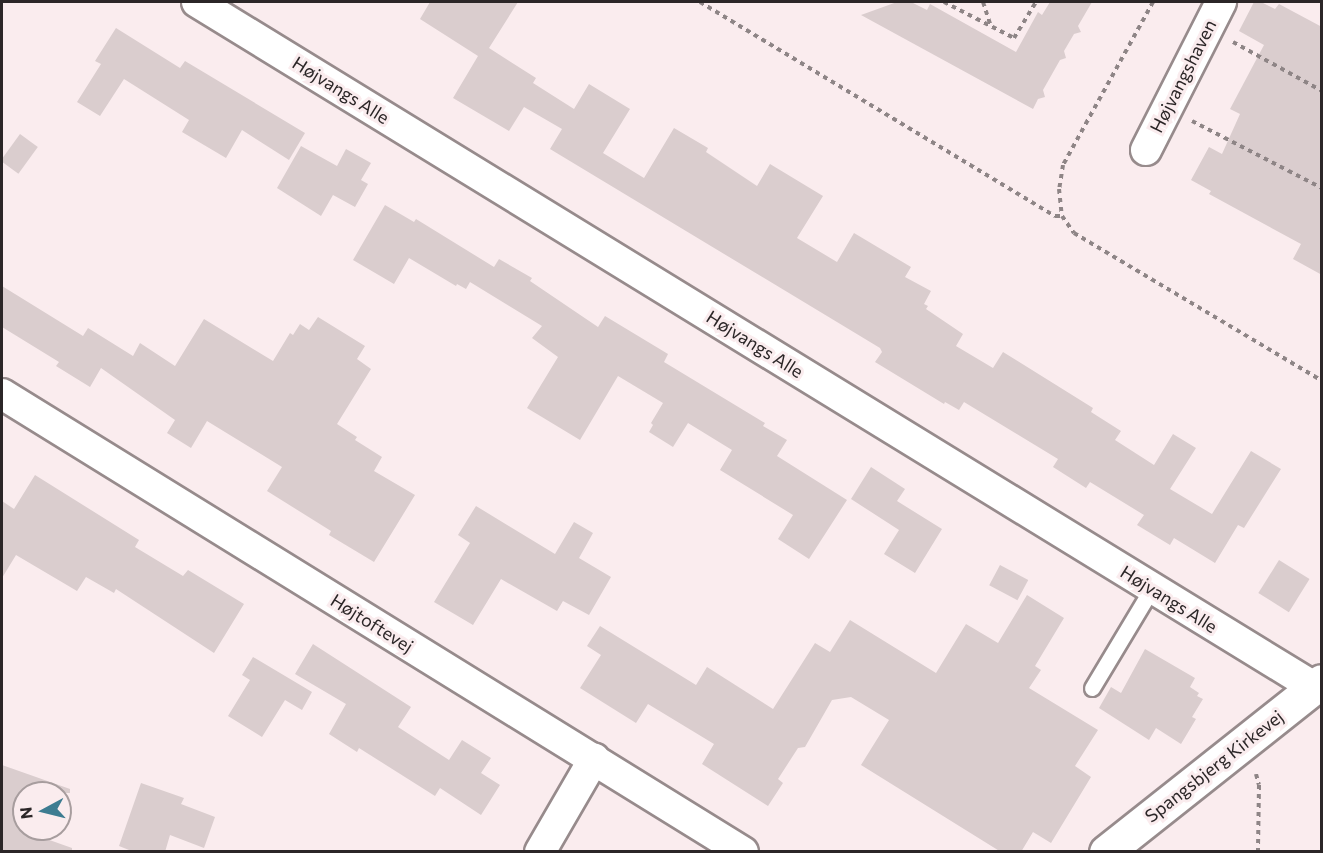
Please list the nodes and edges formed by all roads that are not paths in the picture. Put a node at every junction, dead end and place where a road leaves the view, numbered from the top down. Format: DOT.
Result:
graph roads {
  1 [pos="197,2"];
  2 [pos="1221,2"];
  3 [pos="1146,150"];
  4 [pos="2,394"];
  5 [pos="1152,588"];
  6 [pos="1318,684"];
  7 [pos="1092,688"];
  8 [pos="594,759"];
  9 [pos="540,852"];
  10 [pos="743,852"];
  11 [pos="1106,852"];
  1 -- 5 [label="street, Højvangs Alle"];
  2 -- 3 [label="street, Højvangshaven"];
  4 -- 8 [label="street, Højtoftevej"];
  5 -- 6 [label="street, Højvangs Alle"];
  5 -- 7 [label="lane"];
  6 -- 11 [label="street, Spangsbjerg Kirkevej"];
  8 -- 9 [label="street"];
  8 -- 10 [label="street, Højtoftevej"];
}
